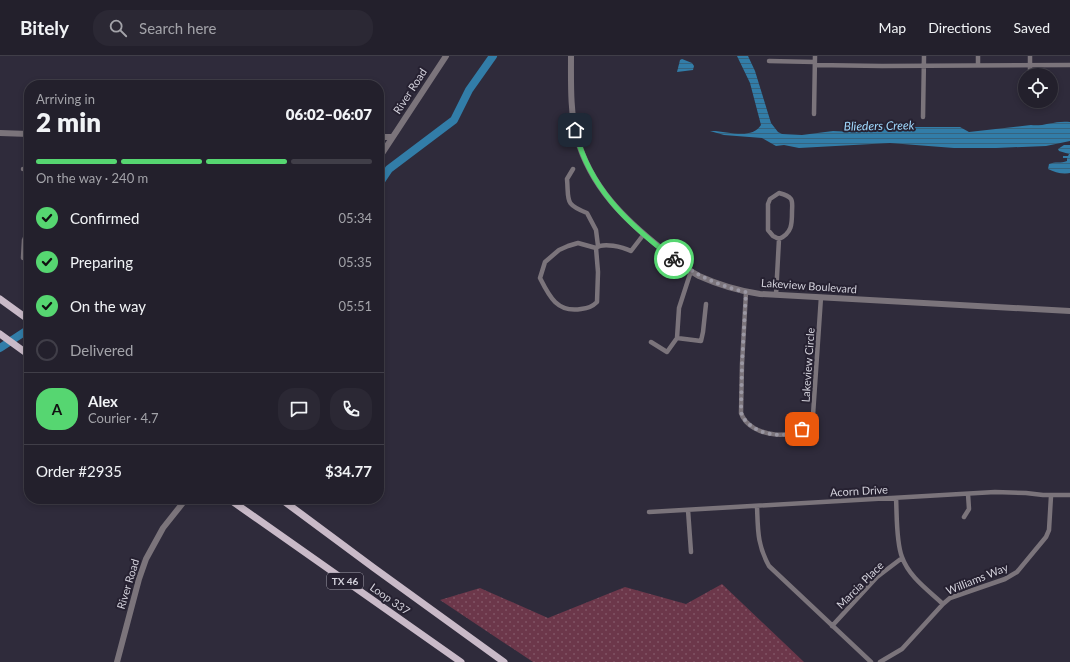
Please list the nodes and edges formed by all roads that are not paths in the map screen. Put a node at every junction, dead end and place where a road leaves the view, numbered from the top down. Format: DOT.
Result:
graph roads {
  1 [pos="446,56"];
  2 [pos="571,56"];
  3 [pos="815,56"];
  4 [pos="924,56"];
  5 [pos="978,56"];
  6 [pos="1030,56"];
  7 [pos="769,61"];
  8 [pos="815,63"];
  9 [pos="1030,64"];
  10 [pos="924,65"];
  11 [pos="978,65"];
  12 [pos="1070,65"];
  13 [pos="1030,68"];
  14 [pos="814,114"];
  15 [pos="923,117"];
  16 [pos="0,133"];
  17 [pos="24,134"];
  18 [pos="384,137"];
  19 [pos="392,137"];
  20 [pos="384,150"];
  21 [pos="573,169"];
  22 [pos="644,234"];
  23 [pos="779,239"];
  24 [pos="24,240"];
  25 [pos="597,247"];
  26 [pos="23,258"];
  27 [pos="691,271"];
  28 [pos="746,292"];
  29 [pos="776,295"];
  30 [pos="821,297"];
  31 [pos="0,299"];
  32 [pos="706,304"];
  33 [pos="1070,311"];
  34 [pos="24,316"];
  35 [pos="0,334"];
  36 [pos="677,338"];
  37 [pos="651,342"];
  38 [pos="24,351"];
  39 [pos="968,494"];
  40 [pos="1070,495"];
  41 [pos="1051,496"];
  42 [pos="896,498"];
  43 [pos="182,504"];
  44 [pos="236,504"];
  45 [pos="288,504"];
  46 [pos="757,506"];
  47 [pos="688,510"];
  48 [pos="649,512"];
  49 [pos="964,517"];
  50 [pos="691,552"];
  51 [pos="902,558"];
  52 [pos="943,604"];
  53 [pos="832,626"];
  54 [pos="117,662"];
  55 [pos="460,662"];
  56 [pos="504,662"];
  57 [pos="870,662"];
  58 [pos="880,662"];
  1 -- 19 [label="street, River Road"];
  2 -- 22 [label="street, Lakeview Boulevard"];
  3 -- 8 [label="street"];
  4 -- 10 [label="street"];
  5 -- 11 [label="street"];
  6 -- 9 [label="street"];
  7 -- 8 [label="street"];
  8 -- 10 [label="street"];
  8 -- 14 [label="street"];
  9 -- 11 [label="street"];
  9 -- 12 [label="street"];
  9 -- 13 [label="street"];
  10 -- 11 [label="street"];
  10 -- 15 [label="street"];
  16 -- 17 [label="street"];
  18 -- 19 [label="street"];
  19 -- 20 [label="street, River Road"];
  21 -- 25 [label="street"];
  22 -- 25 [label="street"];
  22 -- 27 [label="street, Lakeview Boulevard"];
  23 -- 23 [label="street"];
  23 -- 29 [label="street"];
  24 -- 26 [label="street"];
  25 -- 25 [label="street"];
  27 -- 28 [label="street, Lakeview Boulevard"];
  27 -- 36 [label="street"];
  28 -- 29 [label="street, Lakeview Boulevard"];
  28 -- 30 [label="street, Lakeview Circle"];
  29 -- 30 [label="street, Lakeview Boulevard"];
  30 -- 33 [label="street, Lakeview Boulevard"];
  31 -- 34 [label="main road"];
  32 -- 36 [label="street"];
  35 -- 38 [label="main road"];
  36 -- 37 [label="street"];
  39 -- 41 [label="street, Acorn Drive"];
  39 -- 42 [label="street, Acorn Drive"];
  39 -- 49 [label="street"];
  40 -- 41 [label="street, Acorn Drive"];
  41 -- 52 [label="street, Williams Way"];
  42 -- 46 [label="street, Acorn Drive"];
  42 -- 51 [label="street"];
  43 -- 54 [label="street, River Road"];
  44 -- 55 [label="main road, Loop 337 / TX 46"];
  45 -- 56 [label="main road, Loop 337 / TX 46"];
  46 -- 47 [label="street, Acorn Drive"];
  46 -- 53 [label="street"];
  47 -- 48 [label="street, Acorn Drive"];
  47 -- 50 [label="street"];
  51 -- 52 [label="street"];
  51 -- 53 [label="street, Marcia Place"];
  52 -- 58 [label="street, Williams Way"];
  53 -- 57 [label="street"];
}
